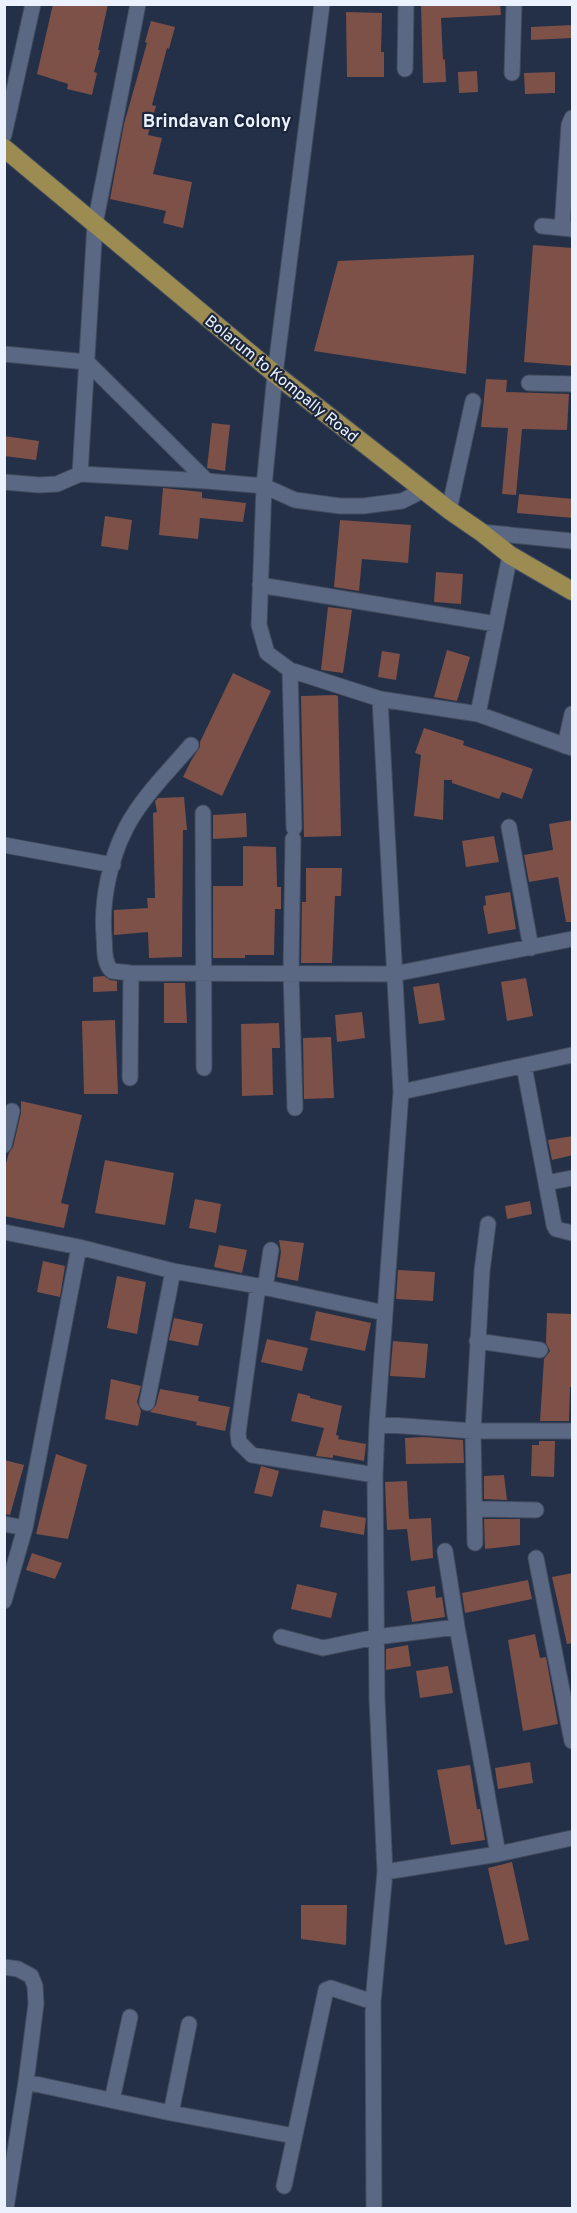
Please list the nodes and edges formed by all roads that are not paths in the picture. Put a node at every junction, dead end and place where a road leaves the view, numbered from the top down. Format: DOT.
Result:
graph roads {
  1 [pos="33,4"];
  2 [pos="138,4"];
  3 [pos="322,4"];
  4 [pos="406,4"];
  5 [pos="514,4"];
  6 [pos="405,69"];
  7 [pos="512,73"];
  8 [pos="573,118"];
  9 [pos="4,135"];
  10 [pos="4,148"];
  11 [pos="94,224"];
  12 [pos="542,226"];
  13 [pos="567,228"];
  14 [pos="4,354"];
  15 [pos="87,362"];
  16 [pos="275,375"];
  17 [pos="529,382"];
  18 [pos="573,384"];
  19 [pos="473,401"];
  20 [pos="80,474"];
  21 [pos="207,481"];
  22 [pos="4,482"];
  23 [pos="264,486"];
  24 [pos="424,490"];
  25 [pos="449,510"];
  26 [pos="481,532"];
  27 [pos="573,541"];
  28 [pos="510,555"];
  29 [pos="260,585"];
  30 [pos="573,591"];
  31 [pos="496,624"];
  32 [pos="290,670"];
  33 [pos="380,699"];
  34 [pos="478,714"];
  35 [pos="573,714"];
  36 [pos="191,745"];
  37 [pos="569,747"];
  38 [pos="203,813"];
  39 [pos="509,827"];
  40 [pos="4,845"];
  41 [pos="113,865"];
  42 [pos="573,939"];
  43 [pos="531,948"];
  44 [pos="131,973"];
  45 [pos="204,973"];
  46 [pos="291,973"];
  47 [pos="394,974"];
  48 [pos="573,1055"];
  49 [pos="524,1066"];
  50 [pos="204,1068"];
  51 [pos="130,1078"];
  52 [pos="401,1092"];
  53 [pos="295,1108"];
  54 [pos="12,1111"];
  55 [pos="4,1145"];
  56 [pos="573,1178"];
  57 [pos="546,1183"];
  58 [pos="489,1224"];
  59 [pos="4,1232"];
  60 [pos="573,1233"];
  61 [pos="78,1247"];
  62 [pos="271,1250"];
  63 [pos="173,1271"];
  64 [pos="261,1287"];
  65 [pos="385,1313"];
  66 [pos="477,1341"];
  67 [pos="540,1350"];
  68 [pos="147,1403"];
  69 [pos="377,1424"];
  70 [pos="473,1431"];
  71 [pos="573,1431"];
  72 [pos="375,1475"];
  73 [pos="475,1509"];
  74 [pos="536,1509"];
  75 [pos="4,1524"];
  76 [pos="25,1528"];
  77 [pos="475,1543"];
  78 [pos="446,1551"];
  79 [pos="536,1558"];
  80 [pos="4,1601"];
  81 [pos="457,1626"];
  82 [pos="281,1637"];
  83 [pos="376,1637"];
  84 [pos="573,1741"];
  85 [pos="573,1838"];
  86 [pos="498,1854"];
  87 [pos="385,1872"];
  88 [pos="4,1967"];
  89 [pos="373,2002"];
  90 [pos="130,2017"];
  91 [pos="189,2024"];
  92 [pos="26,2082"];
  93 [pos="112,2100"];
  94 [pos="171,2113"];
  95 [pos="294,2136"];
  96 [pos="284,2186"];
  97 [pos="6,2208"];
  98 [pos="374,2208"];
  1 -- 9 [label="street"];
  2 -- 11 [label="street"];
  3 -- 16 [label="street"];
  4 -- 6 [label="street"];
  5 -- 7 [label="street"];
  8 -- 13 [label="street"];
  10 -- 11 [label="main road, Bolarum to Kompally Road"];
  11 -- 15 [label="street"];
  11 -- 16 [label="main road, Bolarum to Kompally Road"];
  12 -- 13 [label="street"];
  14 -- 15 [label="street"];
  15 -- 20 [label="street"];
  15 -- 21 [label="street"];
  16 -- 23 [label="street"];
  16 -- 24 [label="main road, Bolarum to Kompally Road"];
  17 -- 18 [label="street"];
  19 -- 25 [label="street"];
  20 -- 21 [label="street"];
  20 -- 22 [label="street"];
  21 -- 23 [label="street"];
  23 -- 24 [label="street"];
  23 -- 29 [label="street"];
  24 -- 25 [label="main road, Bolarum to Kompally Road"];
  25 -- 26 [label="main road, Bolarum to Kompally Road"];
  26 -- 27 [label="street"];
  26 -- 28 [label="main road, Bolarum to Kompally Road"];
  28 -- 30 [label="main road, Bolarum to Kompally Road"];
  28 -- 31 [label="street"];
  29 -- 31 [label="street"];
  29 -- 32 [label="street"];
  31 -- 34 [label="street"];
  32 -- 33 [label="street"];
  32 -- 46 [label="street"];
  33 -- 34 [label="street"];
  33 -- 47 [label="street"];
  34 -- 37 [label="street"];
  35 -- 37 [label="street"];
  36 -- 41 [label="street"];
  38 -- 45 [label="street"];
  39 -- 43 [label="street"];
  40 -- 41 [label="street"];
  41 -- 44 [label="street"];
  42 -- 43 [label="street"];
  43 -- 47 [label="street"];
  44 -- 45 [label="street"];
  44 -- 51 [label="street"];
  45 -- 46 [label="street"];
  45 -- 50 [label="street"];
  46 -- 47 [label="street"];
  46 -- 53 [label="street"];
  47 -- 52 [label="street"];
  48 -- 49 [label="street"];
  49 -- 52 [label="street"];
  49 -- 57 [label="street"];
  52 -- 65 [label="street"];
  54 -- 55 [label="street"];
  56 -- 57 [label="street"];
  57 -- 60 [label="street"];
  58 -- 66 [label="street"];
  59 -- 61 [label="street"];
  61 -- 63 [label="street"];
  61 -- 76 [label="street"];
  62 -- 64 [label="street"];
  63 -- 64 [label="street"];
  63 -- 68 [label="street"];
  64 -- 65 [label="street"];
  64 -- 72 [label="street"];
  65 -- 69 [label="street"];
  66 -- 67 [label="street"];
  66 -- 70 [label="street"];
  69 -- 70 [label="street"];
  69 -- 72 [label="street"];
  70 -- 71 [label="street"];
  70 -- 73 [label="street"];
  72 -- 83 [label="street"];
  73 -- 74 [label="street"];
  73 -- 77 [label="street"];
  75 -- 76 [label="street"];
  76 -- 80 [label="street"];
  78 -- 81 [label="street"];
  79 -- 84 [label="street"];
  81 -- 83 [label="street"];
  81 -- 86 [label="street"];
  82 -- 83 [label="street"];
  83 -- 87 [label="street"];
  85 -- 86 [label="street"];
  86 -- 87 [label="street"];
  87 -- 89 [label="street"];
  88 -- 92 [label="street"];
  89 -- 95 [label="street"];
  89 -- 98 [label="street"];
  90 -- 93 [label="street"];
  91 -- 94 [label="street"];
  92 -- 93 [label="street"];
  92 -- 97 [label="street"];
  93 -- 94 [label="street"];
  94 -- 95 [label="street"];
  95 -- 96 [label="street"];
}
